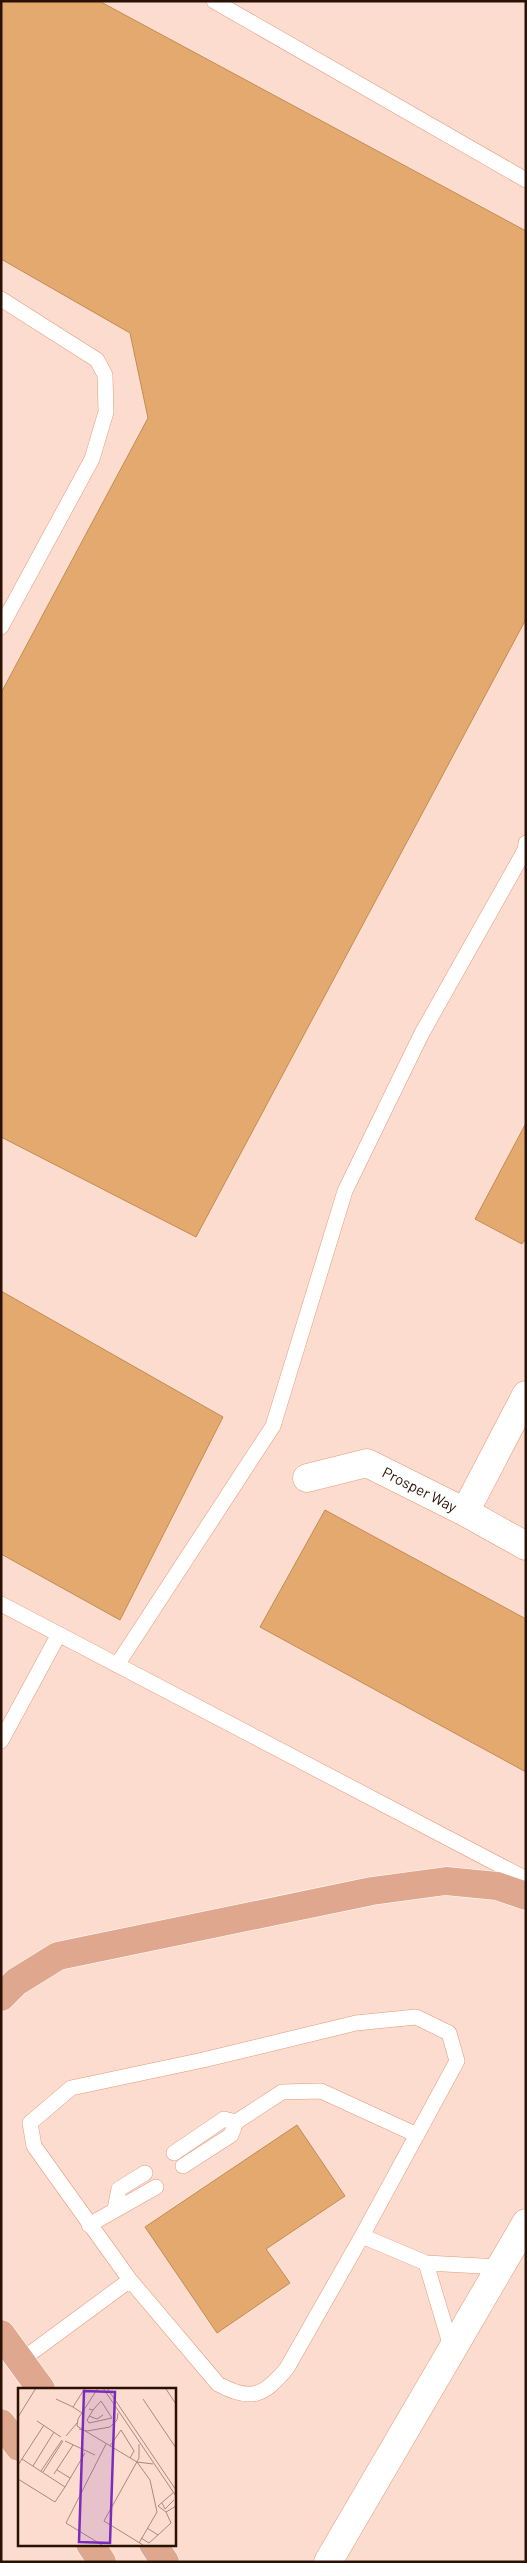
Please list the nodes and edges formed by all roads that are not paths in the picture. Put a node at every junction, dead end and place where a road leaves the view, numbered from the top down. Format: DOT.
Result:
graph roads {
  1 [pos="214,1"];
  2 [pos="526,180"];
  3 [pos="1,299"];
  4 [pos="1,627"];
  5 [pos="526,843"];
  6 [pos="526,1395"];
  7 [pos="307,1478"];
  8 [pos="465,1512"];
  9 [pos="526,1546"];
  10 [pos="1,1604"];
  11 [pos="59,1634"];
  12 [pos="117,1665"];
  13 [pos="1,1741"];
  14 [pos="526,1879"];
  15 [pos="526,1896"];
  16 [pos="1,1997"];
  17 [pos="236,2122"];
  18 [pos="417,2136"];
  19 [pos="174,2153"];
  20 [pos="184,2166"];
  21 [pos="144,2173"];
  22 [pos="156,2187"];
  23 [pos="115,2210"];
  24 [pos="526,2223"];
  25 [pos="89,2225"];
  26 [pos="362,2236"];
  27 [pos="426,2263"];
  28 [pos="500,2267"];
  29 [pos="130,2280"];
  30 [pos="1,2334"];
  31 [pos="452,2350"];
  32 [pos="20,2360"];
  33 [pos="40,2388"];
  34 [pos="1,2423"];
  35 [pos="18,2446"];
  36 [pos="91,2546"];
  37 [pos="154,2546"];
  38 [pos="102,2562"];
  39 [pos="165,2562"];
  40 [pos="328,2562"];
  1 -- 2 [label="lane"];
  3 -- 4 [label="lane"];
  5 -- 12 [label="lane"];
  6 -- 8 [label="street"];
  7 -- 8 [label="street, Prosper Way"];
  8 -- 9 [label="street, Prosper Way"];
  10 -- 11 [label="lane"];
  11 -- 12 [label="lane"];
  11 -- 13 [label="lane"];
  12 -- 14 [label="lane"];
  15 -- 16 [label="main road"];
  17 -- 18 [label="lane"];
  17 -- 19 [label="lane"];
  17 -- 20 [label="lane"];
  18 -- 25 [label="lane"];
  18 -- 26 [label="lane"];
  21 -- 23 [label="lane"];
  22 -- 23 [label="lane"];
  23 -- 25 [label="lane"];
  24 -- 28 [label="street"];
  25 -- 29 [label="lane"];
  26 -- 27 [label="lane"];
  26 -- 29 [label="lane"];
  27 -- 28 [label="lane"];
  27 -- 31 [label="lane"];
  28 -- 31 [label="street"];
  29 -- 32 [label="lane"];
  30 -- 32 [label="main road"];
  31 -- 40 [label="street"];
  32 -- 33 [label="main road"];
  34 -- 35 [label="main road"];
  36 -- 38 [label="main road"];
  37 -- 39 [label="main road"];
}
